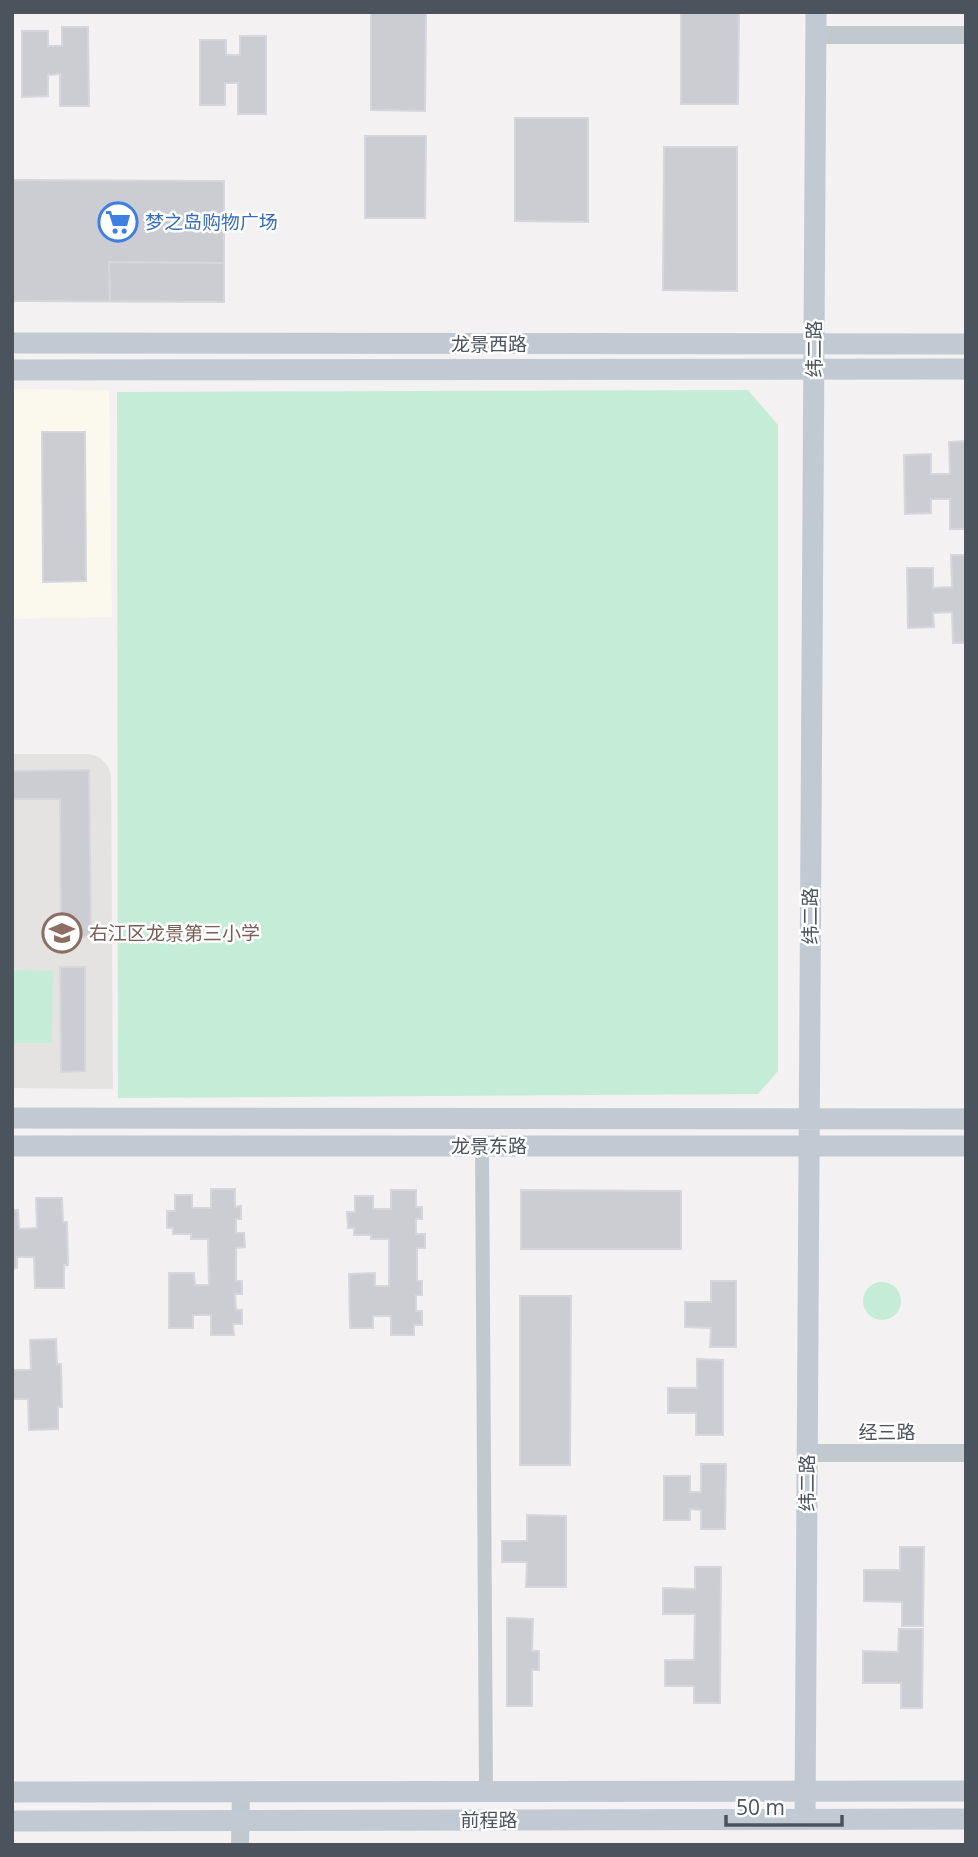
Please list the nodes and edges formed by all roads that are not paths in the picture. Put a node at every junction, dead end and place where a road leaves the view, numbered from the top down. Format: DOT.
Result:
graph roads {
  1 [pos="816,12"];
  2 [pos="816,35"];
  3 [pos="966,35"];
  4 [pos="12,343"];
  5 [pos="814,344"];
  6 [pos="966,344"];
  7 [pos="813,369"];
  8 [pos="966,369"];
  9 [pos="12,370"];
  10 [pos="12,1118"];
  11 [pos="809,1119"];
  12 [pos="966,1119"];
  13 [pos="12,1146"];
  14 [pos="482,1146"];
  15 [pos="809,1146"];
  16 [pos="966,1146"];
  17 [pos="807,1453"];
  18 [pos="966,1453"];
  19 [pos="486,1791"];
  20 [pos="805,1791"];
  21 [pos="966,1791"];
  22 [pos="12,1792"];
  23 [pos="241,1792"];
  24 [pos="805,1819"];
  25 [pos="966,1819"];
  26 [pos="240,1820"];
  27 [pos="12,1821"];
  28 [pos="240,1845"];
  1 -- 2 [label="main road, 纬二路"];
  2 -- 3 [label="street"];
  2 -- 5 [label="main road, 纬二路"];
  4 -- 5 [label="main road, 龙景西路"];
  5 -- 6 [label="main road, 龙景西路"];
  5 -- 7 [label="main road, 纬二路"];
  7 -- 8 [label="main road, 龙景西路"];
  7 -- 9 [label="main road, 龙景西路"];
  7 -- 11 [label="main road, 纬二路"];
  10 -- 11 [label="main road, 龙景东路"];
  11 -- 12 [label="main road, 龙景东路"];
  11 -- 15 [label="main road, 纬二路"];
  13 -- 14 [label="main road, 龙景东路"];
  14 -- 15 [label="main road, 龙景东路"];
  14 -- 19 [label="street"];
  15 -- 16 [label="main road, 龙景东路"];
  15 -- 17 [label="main road, 纬二路"];
  17 -- 18 [label="street, 经三路"];
  17 -- 20 [label="main road, 纬二路"];
  19 -- 20 [label="main road, 前程路"];
  19 -- 23 [label="main road, 前程路"];
  20 -- 21 [label="main road, 前程路"];
  20 -- 24 [label="main road, 纬二路"];
  22 -- 23 [label="main road, 前程路"];
  23 -- 26 [label="street"];
  24 -- 25 [label="main road, 前程路"];
  24 -- 26 [label="main road, 前程路"];
  26 -- 27 [label="main road, 前程路"];
  26 -- 28 [label="street"];
}
